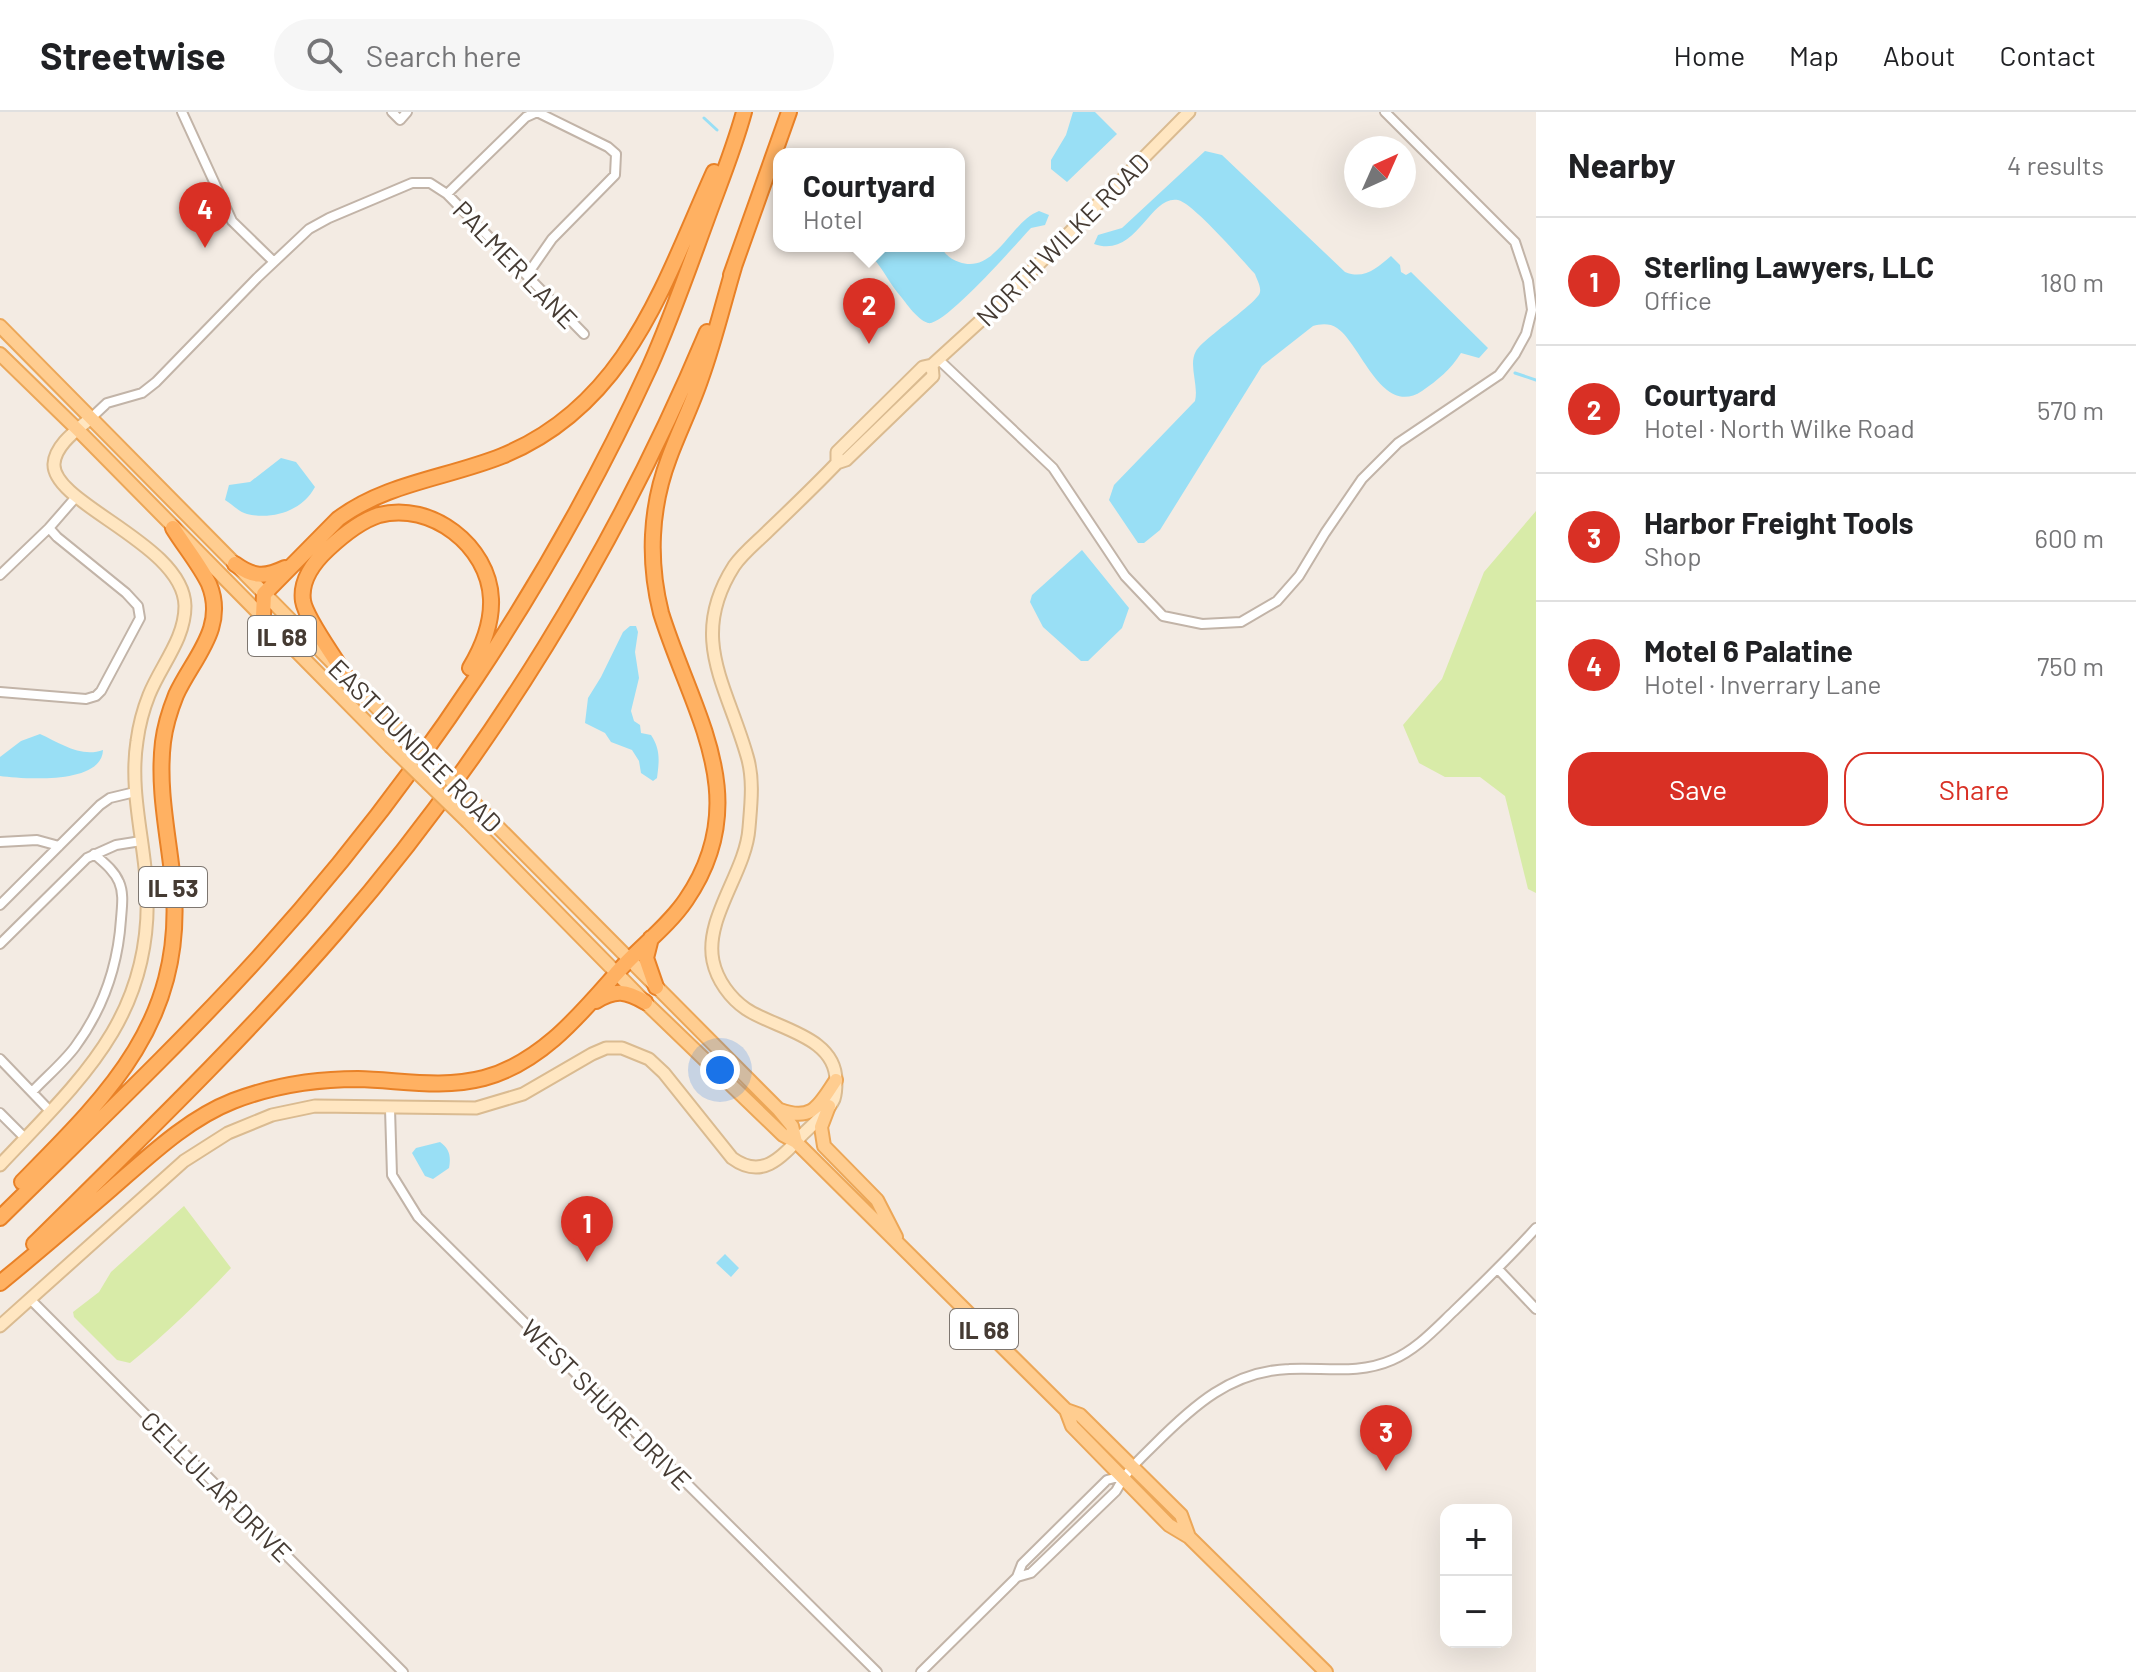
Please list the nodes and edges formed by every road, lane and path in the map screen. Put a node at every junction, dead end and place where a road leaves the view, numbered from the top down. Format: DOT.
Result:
graph roads {
  1 [pos="182,112"];
  2 [pos="392,112"];
  3 [pos="407,112"];
  4 [pos="537,112"];
  5 [pos="741,112"];
  6 [pos="789,112"];
  7 [pos="1189,112"];
  8 [pos="1385,112"];
  9 [pos="776,148"];
  10 [pos="773,157"];
  11 [pos="447,194"];
  12 [pos="273,261"];
  13 [pos="734,267"];
  14 [pos="527,275"];
  15 [pos="0,326"];
  16 [pos="584,334"];
  17 [pos="0,354"];
  18 [pos="935,362"];
  19 [pos="91,418"];
  20 [pos="78,430"];
  21 [pos="76,497"];
  22 [pos="49,528"];
  23 [pos="173,528"];
  24 [pos="296,562"];
  25 [pos="235,564"];
  26 [pos="0,575"];
  27 [pos="264,594"];
  28 [pos="263,616"];
  29 [pos="345,675"];
  30 [pos="0,692"];
  31 [pos="445,726"];
  32 [pos="135,792"];
  33 [pos="141,841"];
  34 [pos="0,842"];
  35 [pos="59,846"];
  36 [pos="94,854"];
  37 [pos="0,905"];
  38 [pos="652,936"];
  39 [pos="0,944"];
  40 [pos="629,960"];
  41 [pos="617,972"];
  42 [pos="656,987"];
  43 [pos="645,1002"];
  44 [pos="589,1006"];
  45 [pos="0,1059"];
  46 [pos="836,1080"];
  47 [pos="32,1092"];
  48 [pos="829,1106"];
  49 [pos="390,1109"];
  50 [pos="778,1109"];
  51 [pos="50,1111"];
  52 [pos="0,1113"];
  53 [pos="24,1137"];
  54 [pos="796,1142"];
  55 [pos="0,1165"];
  56 [pos="0,1215"];
  57 [pos="1536,1228"];
  58 [pos="901,1247"];
  59 [pos="1498,1269"];
  60 [pos="0,1281"];
  61 [pos="30,1299"];
  62 [pos="1536,1309"];
  63 [pos="0,1326"];
  64 [pos="1066,1410"];
  65 [pos="1132,1466"];
  66 [pos="1122,1476"];
  67 [pos="1189,1537"];
  68 [pos="1017,1577"];
  69 [pos="403,1672"];
  70 [pos="877,1672"];
  71 [pos="921,1672"];
  72 [pos="1326,1672"];
  1 -- 12 [label="street"];
  2 -- 3 [label="street"];
  4 -- 11 [label="street"];
  4 -- 14 [label="street"];
  5 -- 24 [label="highway"];
  5 -- 31 [label="highway"];
  6 -- 9 [label="highway"];
  7 -- 18 [label="street, NORTH WILKE ROAD"];
  8 -- 18 [label="street"];
  10 -- 13 [label="highway"];
  11 -- 12 [label="street"];
  11 -- 14 [label="street, PALMER LANE"];
  12 -- 19 [label="street"];
  13 -- 38 [label="highway"];
  13 -- 60 [label="highway"];
  14 -- 16 [label="street, PALMER LANE"];
  15 -- 19 [label="main road, EAST DUNDEE ROAD"];
  17 -- 20 [label="main road, EAST DUNDEE ROAD / IL 53"];
  18 -- 46 [label="street, NORTH WILKE ROAD"];
  19 -- 20 [label="street"];
  19 -- 25 [label="main road, EAST DUNDEE ROAD"];
  20 -- 21 [label="street"];
  20 -- 23 [label="main road, EAST DUNDEE ROAD / IL 53"];
  21 -- 22 [label="street"];
  21 -- 32 [label="street"];
  22 -- 26 [label="street"];
  22 -- 30 [label="street"];
  23 -- 28 [label="main road, EAST DUNDEE ROAD / IL 68"];
  23 -- 56 [label="highway, IL 53"];
  24 -- 25 [label="highway"];
  24 -- 27 [label="highway"];
  25 -- 27 [label="main road, EAST DUNDEE ROAD"];
  27 -- 28 [label="highway"];
  27 -- 29 [label="main road, EAST DUNDEE ROAD"];
  28 -- 41 [label="main road, EAST DUNDEE ROAD / IL 68, bridge"];
  29 -- 31 [label="highway"];
  29 -- 40 [label="main road, EAST DUNDEE ROAD, bridge"];
  31 -- 56 [label="highway"];
  32 -- 33 [label="street"];
  32 -- 35 [label="street"];
  33 -- 36 [label="street"];
  33 -- 51 [label="street"];
  34 -- 35 [label="street"];
  35 -- 37 [label="street"];
  36 -- 39 [label="street"];
  36 -- 47 [label="street"];
  38 -- 40 [label="highway"];
  38 -- 42 [label="highway"];
  40 -- 41 [label="highway"];
  40 -- 42 [label="main road, IL 68"];
  41 -- 43 [label="main road, IL 68"];
  41 -- 44 [label="highway"];
  42 -- 50 [label="main road, IL 68"];
  43 -- 44 [label="highway"];
  43 -- 54 [label="main road, IL 68"];
  44 -- 60 [label="highway"];
  45 -- 47 [label="street"];
  46 -- 48 [label="street"];
  46 -- 50 [label="main road"];
  47 -- 51 [label="street"];
  48 -- 54 [label="street"];
  48 -- 58 [label="main road"];
  49 -- 54 [label="street"];
  49 -- 61 [label="street"];
  49 -- 70 [label="street, WEST SHURE DRIVE"];
  50 -- 54 [label="main road, IL 68"];
  51 -- 53 [label="street"];
  52 -- 53 [label="street"];
  53 -- 55 [label="street"];
  54 -- 58 [label="main road, IL 68"];
  57 -- 59 [label="street"];
  58 -- 64 [label="main road, IL 68"];
  59 -- 62 [label="street"];
  59 -- 65 [label="street"];
  61 -- 63 [label="street"];
  61 -- 69 [label="street, CELLULAR DRIVE"];
  64 -- 65 [label="main road, IL 68"];
  64 -- 66 [label="main road, IL 68"];
  65 -- 66 [label="street"];
  65 -- 67 [label="main road, IL 68"];
  66 -- 67 [label="main road, IL 68"];
  66 -- 68 [label="street"];
  66 -- 68 [label="street"];
  67 -- 72 [label="main road, IL 68"];
  68 -- 71 [label="street"];
}
